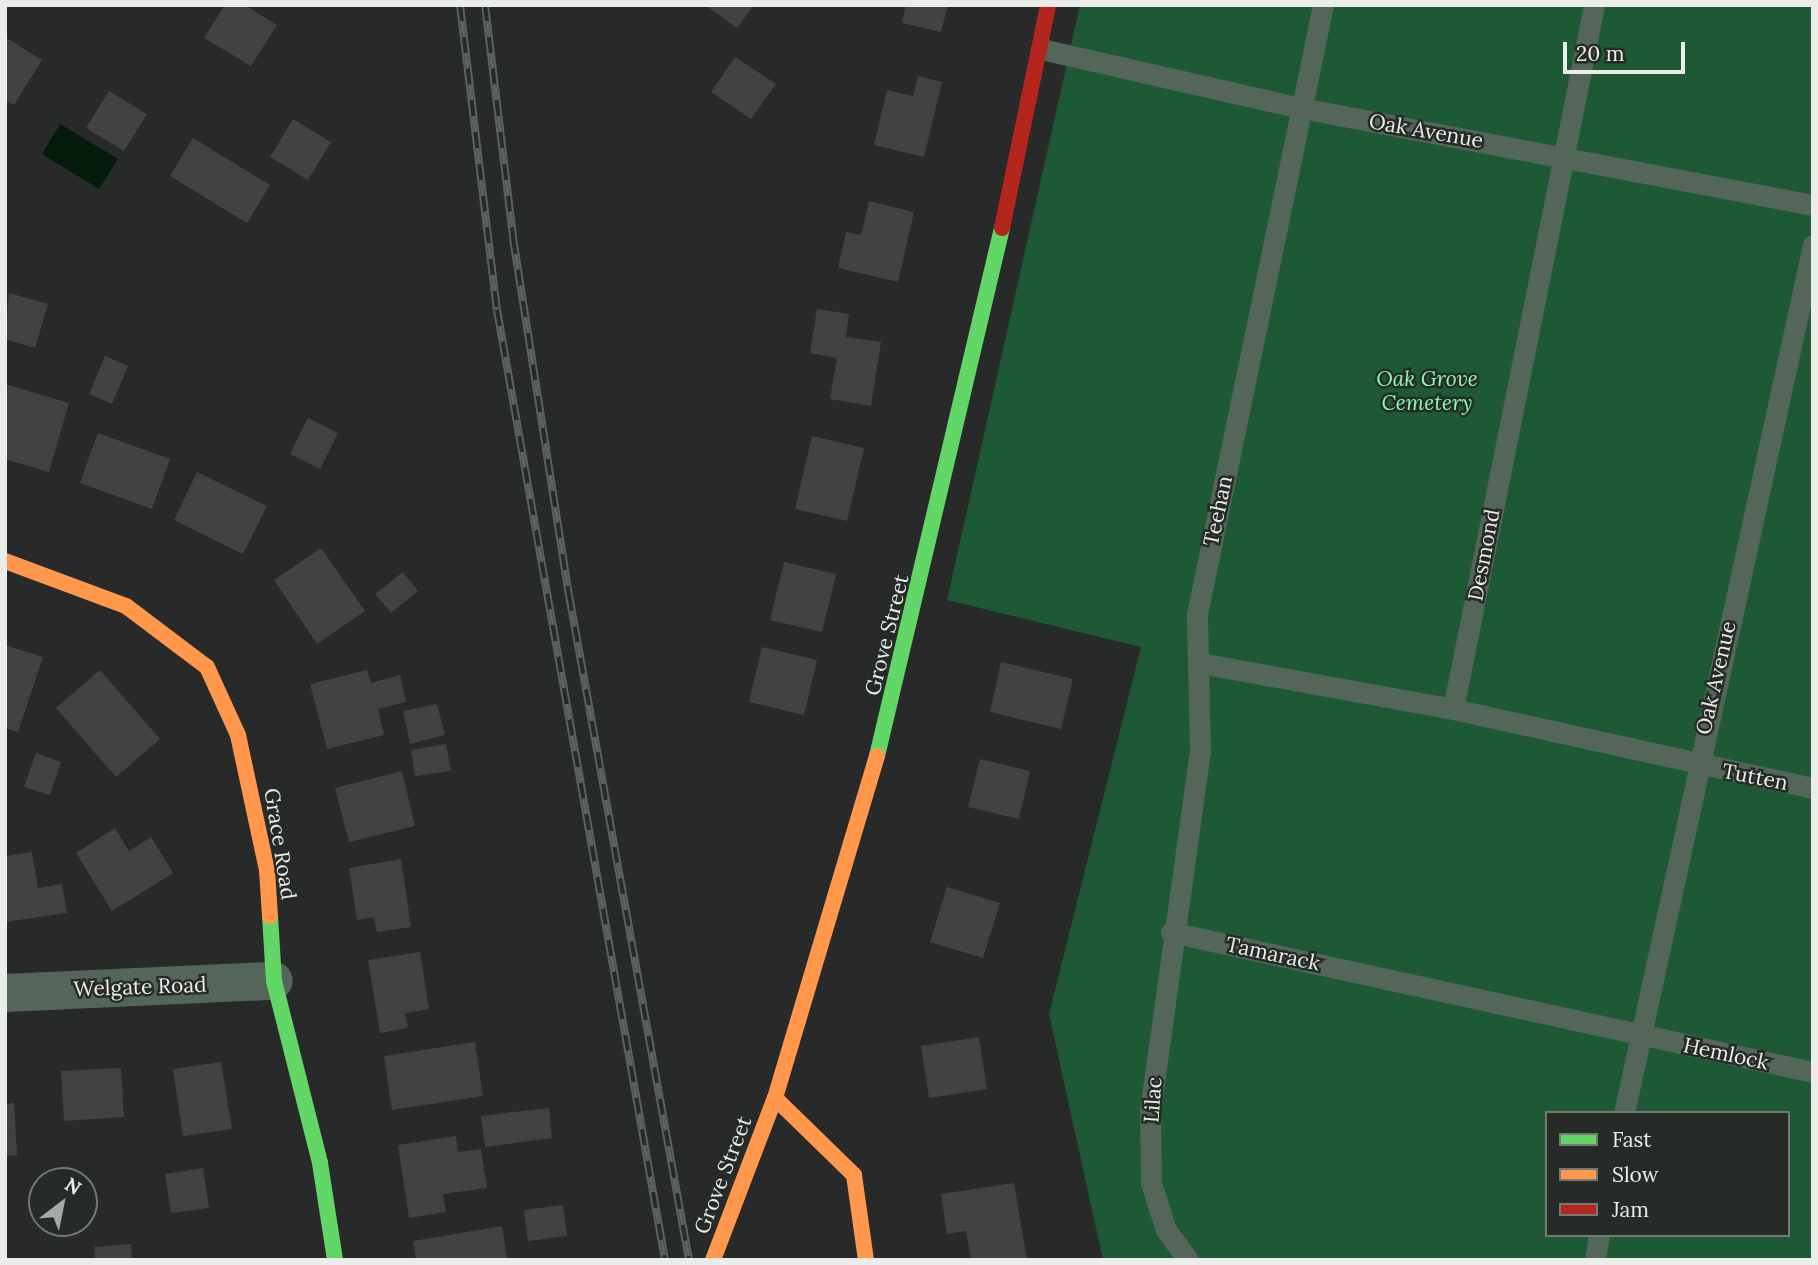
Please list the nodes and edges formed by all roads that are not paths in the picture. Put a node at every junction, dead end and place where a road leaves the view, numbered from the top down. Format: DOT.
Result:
graph roads {
  1 [pos="1048,5"];
  2 [pos="1323,5"];
  3 [pos="1594,5"];
  4 [pos="1041,49"];
  5 [pos="1301,108"];
  6 [pos="1563,155"];
  7 [pos="1813,205"];
  8 [pos="1813,245"];
  9 [pos="5,561"];
  10 [pos="1200,663"];
  11 [pos="1453,709"];
  12 [pos="1697,765"];
  13 [pos="1813,788"];
  14 [pos="1171,932"];
  15 [pos="274,981"];
  16 [pos="5,993"];
  17 [pos="1639,1036"];
  18 [pos="1813,1072"];
  19 [pos="775,1098"];
  20 [pos="1624,1111"];
  21 [pos="1600,1237"];
  22 [pos="716,1252"];
  23 [pos="335,1260"];
  24 [pos="866,1260"];
  25 [pos="1188,1260"];
  26 [pos="1595,1260"];
  1 -- 4 [label="street, Grove Street"];
  2 -- 5 [label="lane, Teehan"];
  3 -- 6 [label="lane, Desmond"];
  4 -- 5 [label="lane, Oak Avenue"];
  4 -- 19 [label="street, Grove Street"];
  5 -- 6 [label="lane, Oak Avenue"];
  5 -- 10 [label="lane, Teehan"];
  6 -- 7 [label="lane, Oak Avenue"];
  6 -- 11 [label="lane, Desmond"];
  8 -- 12 [label="lane, Oak Avenue"];
  9 -- 15 [label="street, Grace Road"];
  10 -- 11 [label="lane"];
  10 -- 14 [label="lane"];
  11 -- 12 [label="lane"];
  12 -- 13 [label="lane, Tutten"];
  12 -- 17 [label="lane, Oak Avenue"];
  14 -- 17 [label="lane, Tamarack"];
  14 -- 25 [label="lane, Lilac"];
  15 -- 16 [label="street, Welgate Road"];
  15 -- 23 [label="street, Grace Road"];
  17 -- 18 [label="lane, Hemlock"];
  17 -- 20 [label="lane, Oak Avenue"];
  19 -- 22 [label="street, Grove Street"];
  19 -- 24 [label="street"];
  21 -- 26 [label="lane"];
}
